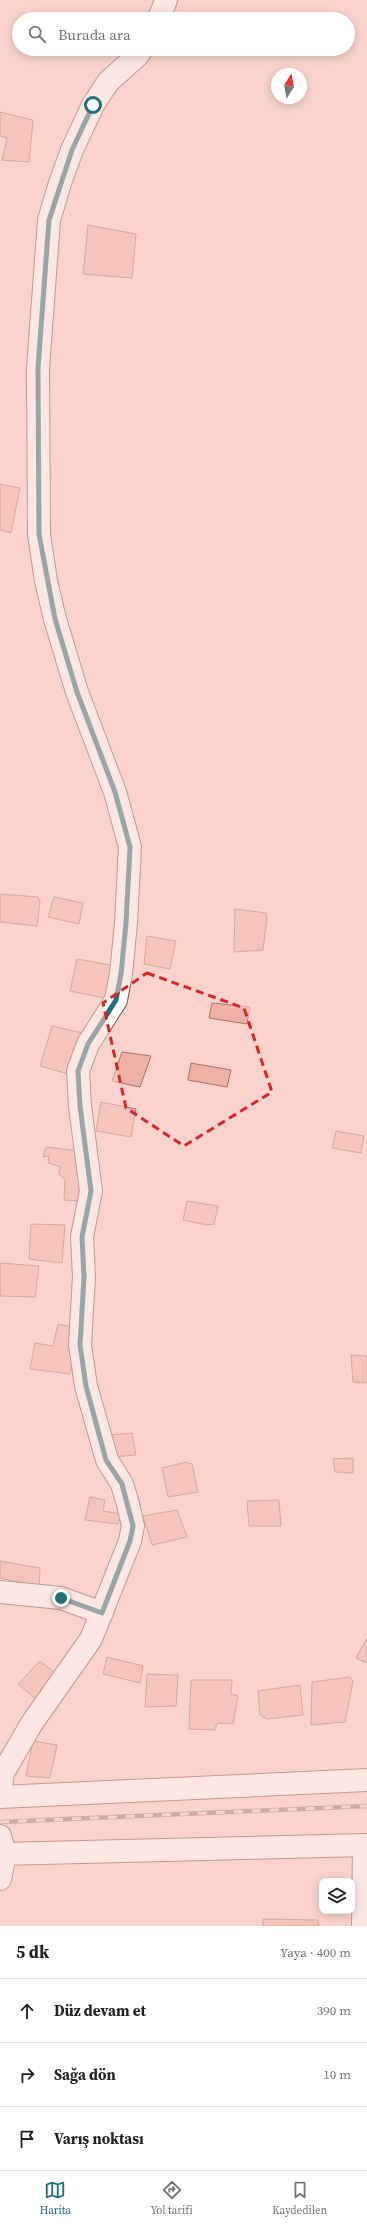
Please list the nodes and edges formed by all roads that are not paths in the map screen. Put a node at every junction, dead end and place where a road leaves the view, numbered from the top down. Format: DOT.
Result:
graph roads {
  1 [pos="166,0"];
  2 [pos="162,12"];
  3 [pos="137,56"];
  4 [pos="0,1592"];
  5 [pos="102,1613"];
  6 [pos="367,1780"];
  7 [pos="0,1796"];
  8 [pos="366,1845"];
  9 [pos="2,1848"];
  10 [pos="0,1879"];
  11 [pos="363,1926"];
  1 -- 2 [label="street"];
  3 -- 5 [label="street"];
  4 -- 5 [label="street"];
  5 -- 7 [label="street"];
  6 -- 7 [label="street"];
  8 -- 9 [label="street"];
  8 -- 11 [label="street"];
  9 -- 10 [label="street"];
}
